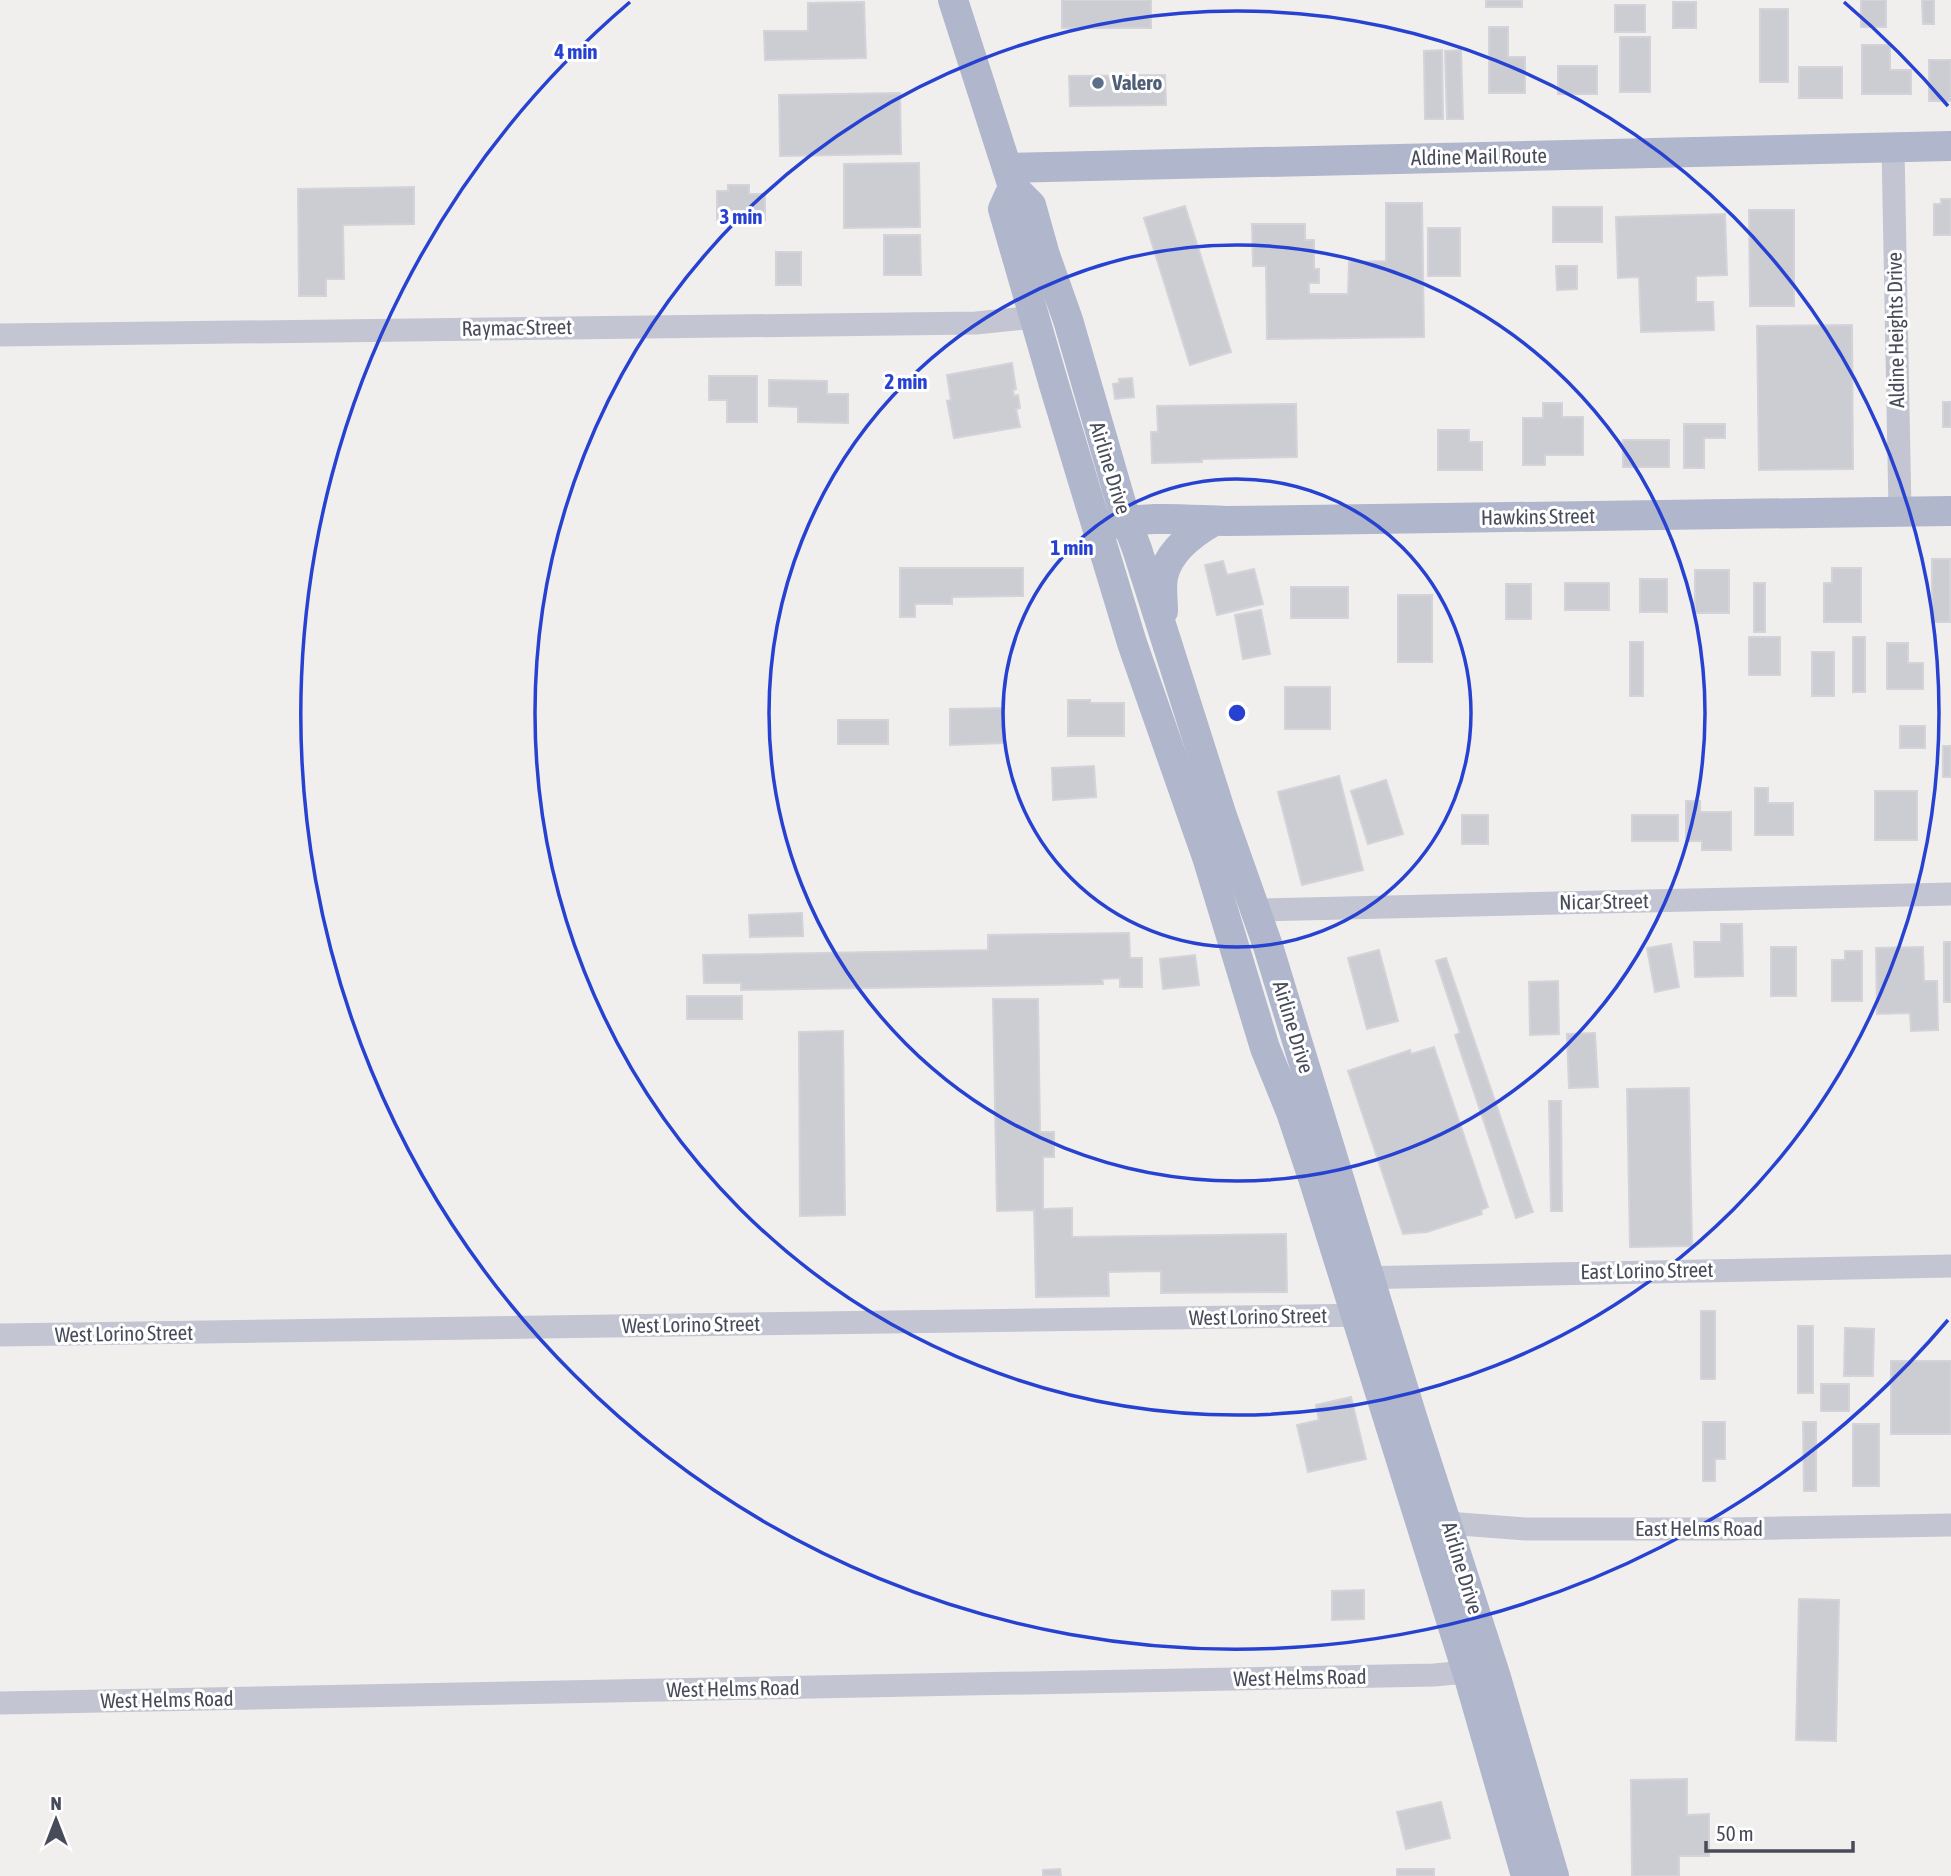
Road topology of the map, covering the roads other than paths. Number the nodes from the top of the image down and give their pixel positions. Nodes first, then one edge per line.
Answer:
1 (953, 0) edge
2 (1951, 146) edge
3 (1893, 148) junction
4 (1010, 178) junction
5 (1035, 317) junction
6 (0, 335) edge
7 (1951, 510) edge
8 (1900, 511) junction
9 (1214, 521) junction
10 (1112, 524) junction
11 (1162, 634) junction
12 (1951, 894) edge
13 (1256, 910) junction
14 (1951, 1266) edge
15 (1357, 1277) junction
16 (1369, 1315) junction
17 (0, 1335) edge
18 (1447, 1523) junction
19 (1951, 1525) edge
20 (1467, 1672) junction
21 (0, 1703) edge
22 (1526, 1876) edge
23 (1554, 1876) edge

1 - 4 main road, Airline Drive
2 - 3 main road, Aldine Mail Route
3 - 4 main road, Aldine Mail Route
3 - 8 street, Aldine Heights Drive
4 - 5 main road, Airline Drive
4 - 10 main road, Airline Drive
5 - 6 street, Raymac Street
5 - 10 main road, Airline Drive
7 - 8 main road, Hawkins Street
8 - 9 main road, Hawkins Street
9 - 10 main road, Hawkins Street
9 - 11 main road
10 - 11 main road, Airline Drive
10 - 15 main road, Airline Drive
11 - 13 main road, Airline Drive
12 - 13 street, Nicar Street
13 - 15 main road, Airline Drive
14 - 15 street, East Lorino Street
15 - 16 main road, Airline Drive
16 - 17 street, West Lorino Street
16 - 18 main road, Airline Drive
16 - 20 main road, Airline Drive
18 - 19 street, East Helms Road
18 - 23 main road, Airline Drive
20 - 21 street, West Helms Road
20 - 22 main road, Airline Drive

